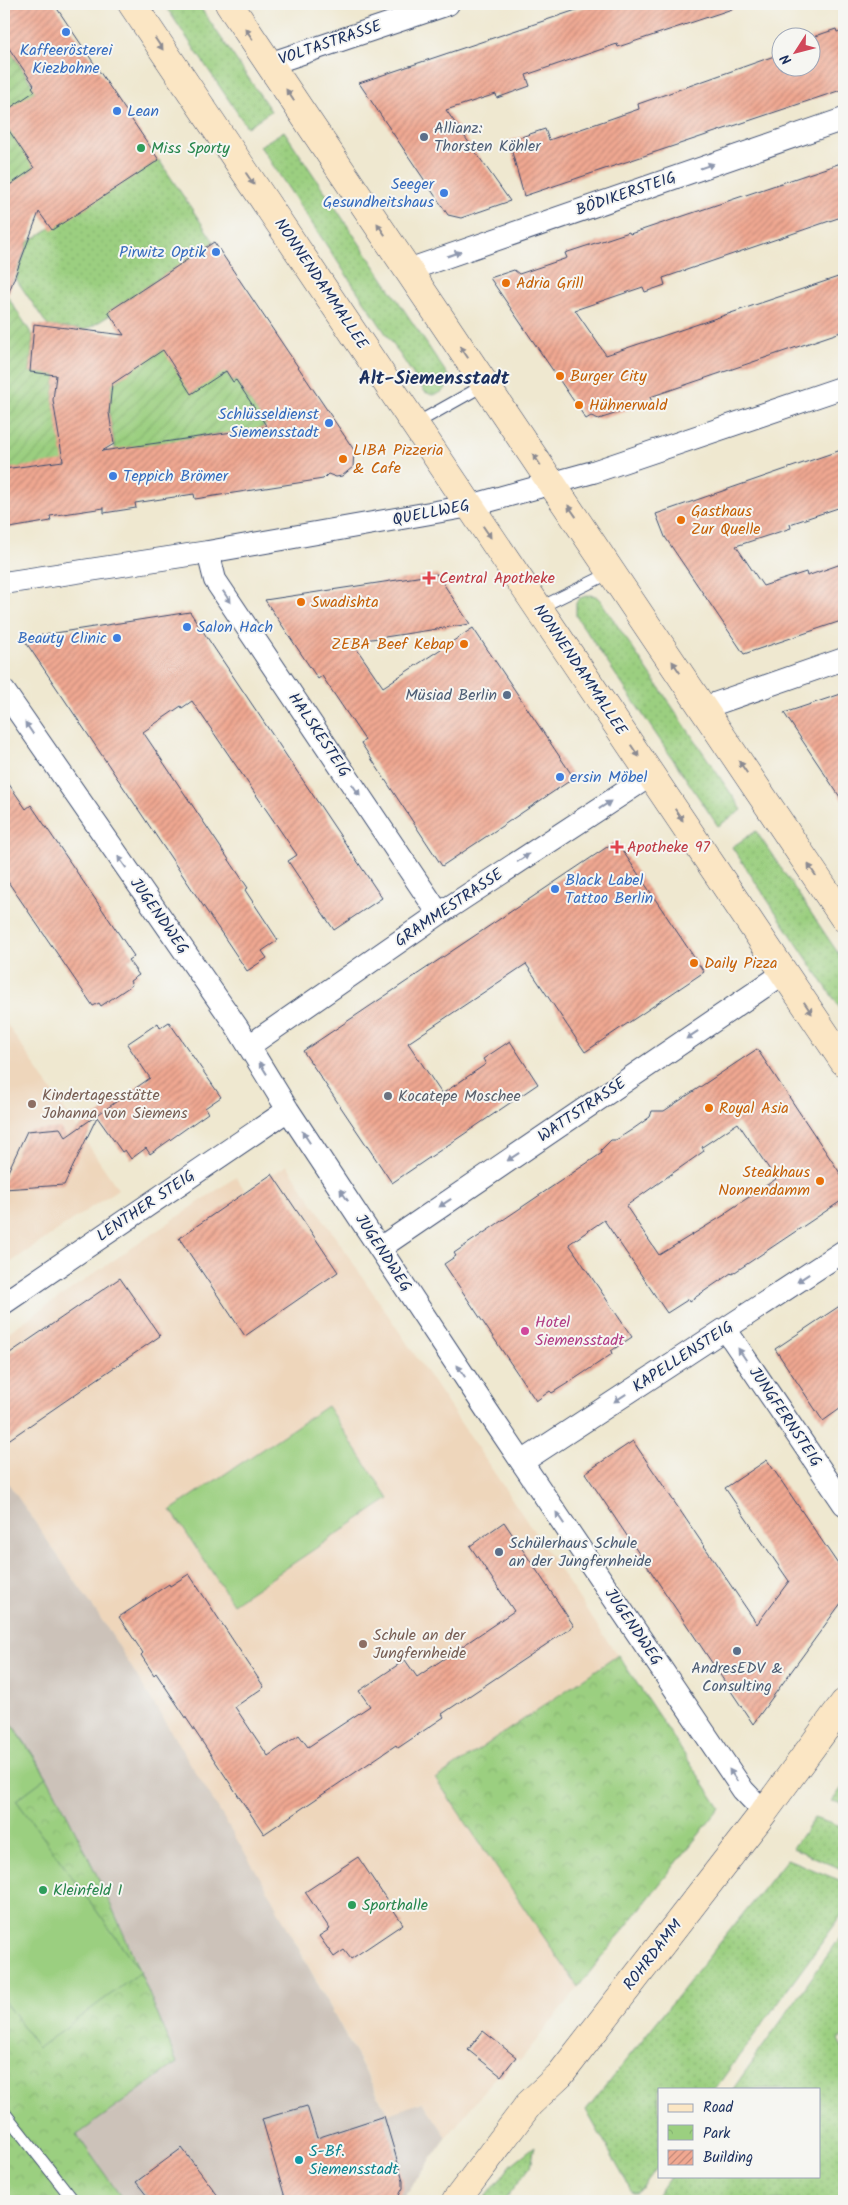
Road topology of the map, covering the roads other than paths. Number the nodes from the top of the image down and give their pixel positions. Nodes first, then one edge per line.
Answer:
1 (132, 4) edge
2 (229, 4) edge
3 (448, 4) edge
4 (270, 64) junction
5 (844, 119) edge
6 (408, 270) junction
7 (486, 384) junction
8 (844, 386) edge
9 (415, 424) junction
10 (553, 484) junction
11 (470, 506) junction
12 (208, 552) junction
13 (612, 572) junction
14 (4, 583) edge
15 (539, 608) junction
16 (844, 659) edge
17 (4, 691) edge
18 (703, 708) junction
19 (651, 775) junction
20 (843, 913) edge
21 (439, 914) junction
22 (784, 973) junction
23 (249, 1046) junction
24 (844, 1062) edge
25 (288, 1110) junction
26 (380, 1248) junction
27 (844, 1250) edge
28 (4, 1303) edge
29 (726, 1330) junction
30 (522, 1462) junction
31 (844, 1504) edge
32 (844, 1703) edge
33 (764, 1812) junction
34 (4, 2112) edge
35 (74, 2201) edge
36 (456, 2201) edge

1 -> 9 main road, NONNENDAMMALLEE
4 -> 2 main road
3 - 4 street, VOLTASTRASSE
6 -> 4 main road
6 -> 5 street, BÖDIKERSTEIG
7 -> 6 main road
7 - 9 lane
10 -> 7 main road
8 - 10 street, QUELLWEG
9 - 11 main road, NONNENDAMMALLEE
10 - 11 street, QUELLWEG
13 -> 10 main road
11 - 12 street, QUELLWEG
11 -> 15 main road, NONNENDAMMALLEE
12 - 14 street, QUELLWEG
12 -> 21 street, HALSKESTEIG
13 - 15 lane
18 -> 13 main road
15 -> 19 main road, NONNENDAMMALLEE
16 - 18 street
23 -> 17 street, JUGENDWEG
20 -> 18 main road
21 -> 19 street, GRAMMESTRASSE
19 -> 22 main road, NONNENDAMMALLEE
21 - 23 street, GRAMMESTRASSE
22 -> 24 main road, NONNENDAMMALLEE
22 -> 26 street, WATTSTRASSE
25 -> 23 street, JUGENDWEG
26 -> 25 street, JUGENDWEG
25 - 28 street, LENTHER STEIG
30 -> 26 street, JUGENDWEG
27 -> 29 street, KAPELLENSTEIG
29 -> 30 street, KAPELLENSTEIG
31 -> 29 street, JUNGFERNSTEIG
33 -> 30 street, JUGENDWEG
32 - 33 main road, ROHRDAMM
33 - 36 main road, ROHRDAMM
34 - 35 lane

